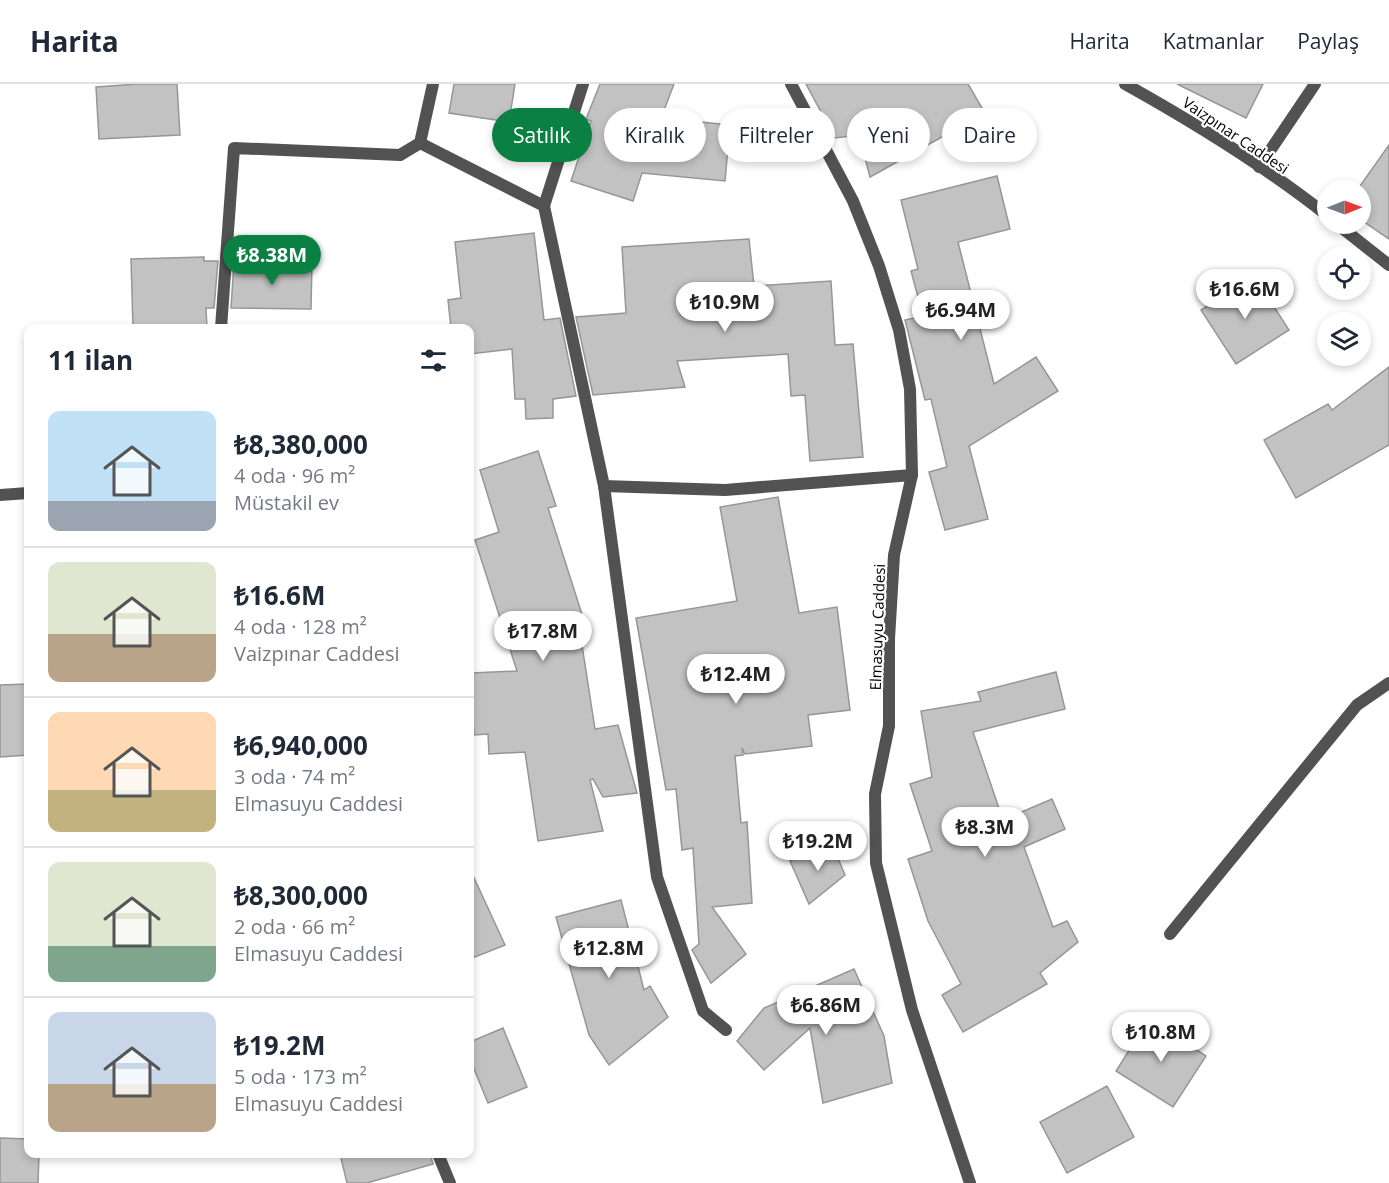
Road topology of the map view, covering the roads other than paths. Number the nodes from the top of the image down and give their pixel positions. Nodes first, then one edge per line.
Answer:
1 (433, 84) edge
2 (582, 84) edge
3 (791, 84) edge
4 (1125, 84) edge
5 (1314, 84) edge
6 (420, 143) junction
7 (1259, 167) junction
8 (544, 206) junction
9 (1317, 208) edge
10 (1350, 234) edge
11 (1389, 265) edge
12 (221, 324) edge
13 (912, 475) junction
14 (603, 486) junction
15 (24, 494) edge
16 (0, 495) edge
17 (1389, 683) edge
18 (1170, 934) dead end
19 (726, 1030) dead end
20 (440, 1158) edge
21 (450, 1183) edge
22 (970, 1183) edge

1 - 6 street
2 - 8 street
3 - 13 street, Elmasuyu Caddesi
4 - 7 street, Vaizpınar Caddesi
5 - 7 street
6 - 8 street
6 - 12 street
7 - 9 street, Vaizpınar Caddesi
8 - 14 street
10 - 11 street
13 - 14 street
13 - 22 street, Elmasuyu Caddesi
14 - 19 street
15 - 16 street
17 - 18 street
20 - 21 street

